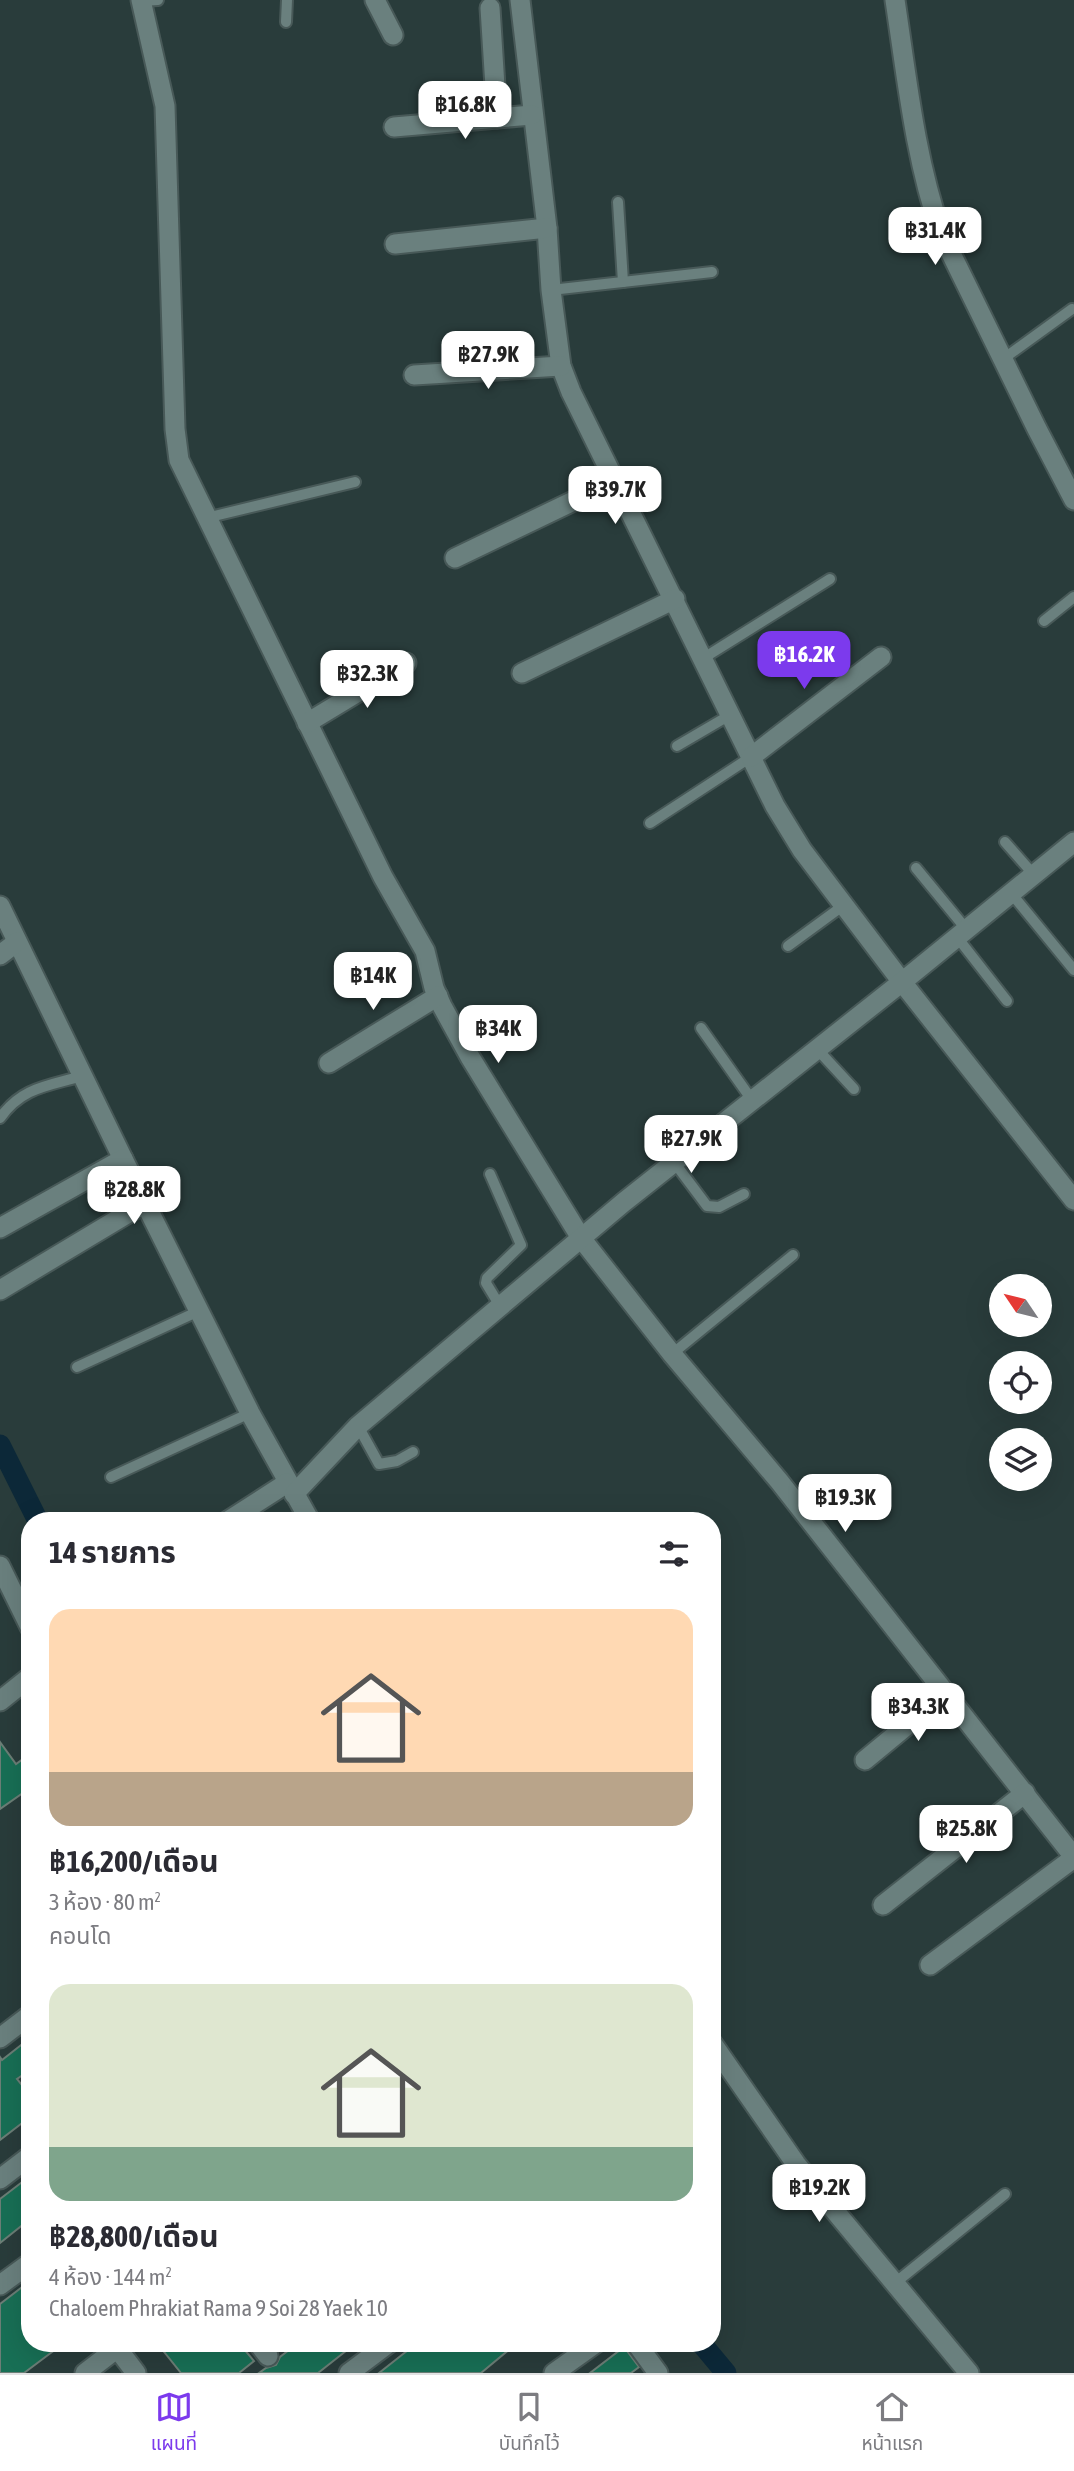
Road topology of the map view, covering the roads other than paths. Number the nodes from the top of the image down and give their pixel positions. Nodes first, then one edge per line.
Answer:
1 (146, 0) edge
2 (287, 0) edge
3 (375, 0) edge
4 (520, 0) edge
5 (895, 0) edge
6 (489, 8) dead end
7 (286, 22) dead end
8 (393, 36) dead end
9 (532, 115) junction
10 (497, 118) junction
11 (394, 127) dead end
12 (618, 202) dead end
13 (547, 228) junction
14 (395, 244) dead end
15 (712, 272) dead end
16 (623, 282) junction
17 (551, 290) junction
18 (1072, 309) dead end
19 (1003, 359) junction
20 (561, 366) junction
21 (414, 375) dead end
22 (615, 481) junction
23 (355, 482) dead end
24 (1074, 500) edge
25 (206, 517) junction
26 (456, 558) dead end
27 (830, 579) dead end
28 (1074, 597) edge
29 (675, 599) junction
30 (1044, 621) dead end
31 (881, 657) dead end
32 (702, 659) junction
33 (406, 663) dead end
34 (522, 673) dead end
35 (730, 715) junction
36 (307, 723) junction
37 (677, 746) dead end
38 (751, 757) junction
39 (650, 823) dead end
40 (1005, 842) dead end
41 (1074, 842) edge
42 (916, 868) dead end
43 (1034, 875) junction
44 (1011, 893) junction
45 (844, 905) junction
46 (0, 906) edge
47 (962, 933) junction
48 (17, 942) junction
49 (788, 946) dead end
50 (0, 955) edge
51 (1074, 970) edge
52 (902, 982) junction
53 (438, 996) junction
54 (1007, 1000) dead end
55 (701, 1028) dead end
56 (817, 1049) junction
57 (328, 1063) dead end
58 (82, 1076) junction
59 (854, 1088) dead end
60 (752, 1100) junction
61 (0, 1118) edge
62 (123, 1159) junction
63 (674, 1162) junction
64 (490, 1174) dead end
65 (744, 1194) dead end
66 (1074, 1200) edge
67 (145, 1203) junction
68 (0, 1228) edge
69 (581, 1238) junction
70 (793, 1255) dead end
71 (0, 1290) edge
72 (500, 1306) junction
73 (199, 1311) junction
74 (672, 1354) junction
75 (78, 1367) dead end
76 (250, 1413) junction
77 (358, 1426) junction
78 (413, 1452) dead end
79 (111, 1477) dead end
80 (291, 1488) junction
81 (245, 1512) edge
82 (305, 1512) edge
83 (0, 1566) edge
84 (21, 1609) edge
85 (21, 1685) edge
86 (945, 1694) junction
87 (0, 1702) edge
88 (865, 1760) dead end
89 (1025, 1793) junction
90 (1074, 1857) edge
91 (883, 1905) dead end
92 (930, 1965) dead end
93 (21, 2022) edge
94 (0, 2038) edge
95 (721, 2056) edge
96 (21, 2163) edge
97 (0, 2179) edge
98 (1005, 2194) dead end
99 (21, 2270) edge
100 (895, 2283) junction
101 (0, 2285) edge
102 (113, 2352) edge
103 (124, 2352) edge
104 (377, 2352) edge
105 (583, 2352) edge
106 (643, 2352) edge
107 (966, 2372) edge
108 (85, 2373) edge
109 (136, 2373) edge
110 (349, 2373) edge
111 (554, 2373) edge
112 (658, 2373) edge

1 - 25 street
2 - 7 lane
3 - 8 street
4 - 9 street
5 - 19 street
6 - 10 street
9 - 10 street
9 - 13 street
10 - 11 street
12 - 16 lane
13 - 14 street
13 - 17 street
15 - 16 lane
16 - 17 lane
17 - 20 street
18 - 19 lane
19 - 24 street
20 - 21 street
20 - 22 street
22 - 26 street
22 - 29 street
23 - 25 lane
25 - 36 street
27 - 32 lane
28 - 30 lane
29 - 32 street
29 - 34 street
31 - 38 street
32 - 35 street
33 - 36 street
35 - 37 lane
35 - 38 street
36 - 53 street
38 - 39 lane
38 - 45 street
40 - 43 lane
41 - 43 street
42 - 47 lane
43 - 44 street
44 - 47 street
44 - 51 lane
45 - 49 lane
45 - 52 street
46 - 48 street
47 - 52 street
47 - 54 lane
48 - 50 street
48 - 58 street
52 - 56 street
52 - 66 street
53 - 57 street
53 - 69 street
55 - 60 lane
56 - 59 lane
56 - 60 street
58 - 61 lane
58 - 62 street
60 - 63 street
62 - 67 street
62 - 68 street
63 - 65 lane
63 - 69 street
64 - 72 lane
67 - 71 street
67 - 73 street
69 - 72 street
69 - 74 street
70 - 74 lane
72 - 77 street
73 - 75 lane
73 - 76 street
74 - 86 street
76 - 79 lane
76 - 80 street
77 - 78 lane
77 - 80 street
80 - 81 street
80 - 82 street
83 - 84 street
85 - 87 street
86 - 88 street
86 - 89 street
89 - 90 street
89 - 91 street
90 - 92 street
93 - 94 street
95 - 100 street
96 - 97 street
98 - 100 lane
99 - 101 street
100 - 107 street
102 - 108 street
103 - 109 street
104 - 110 street
105 - 111 street
106 - 112 street

